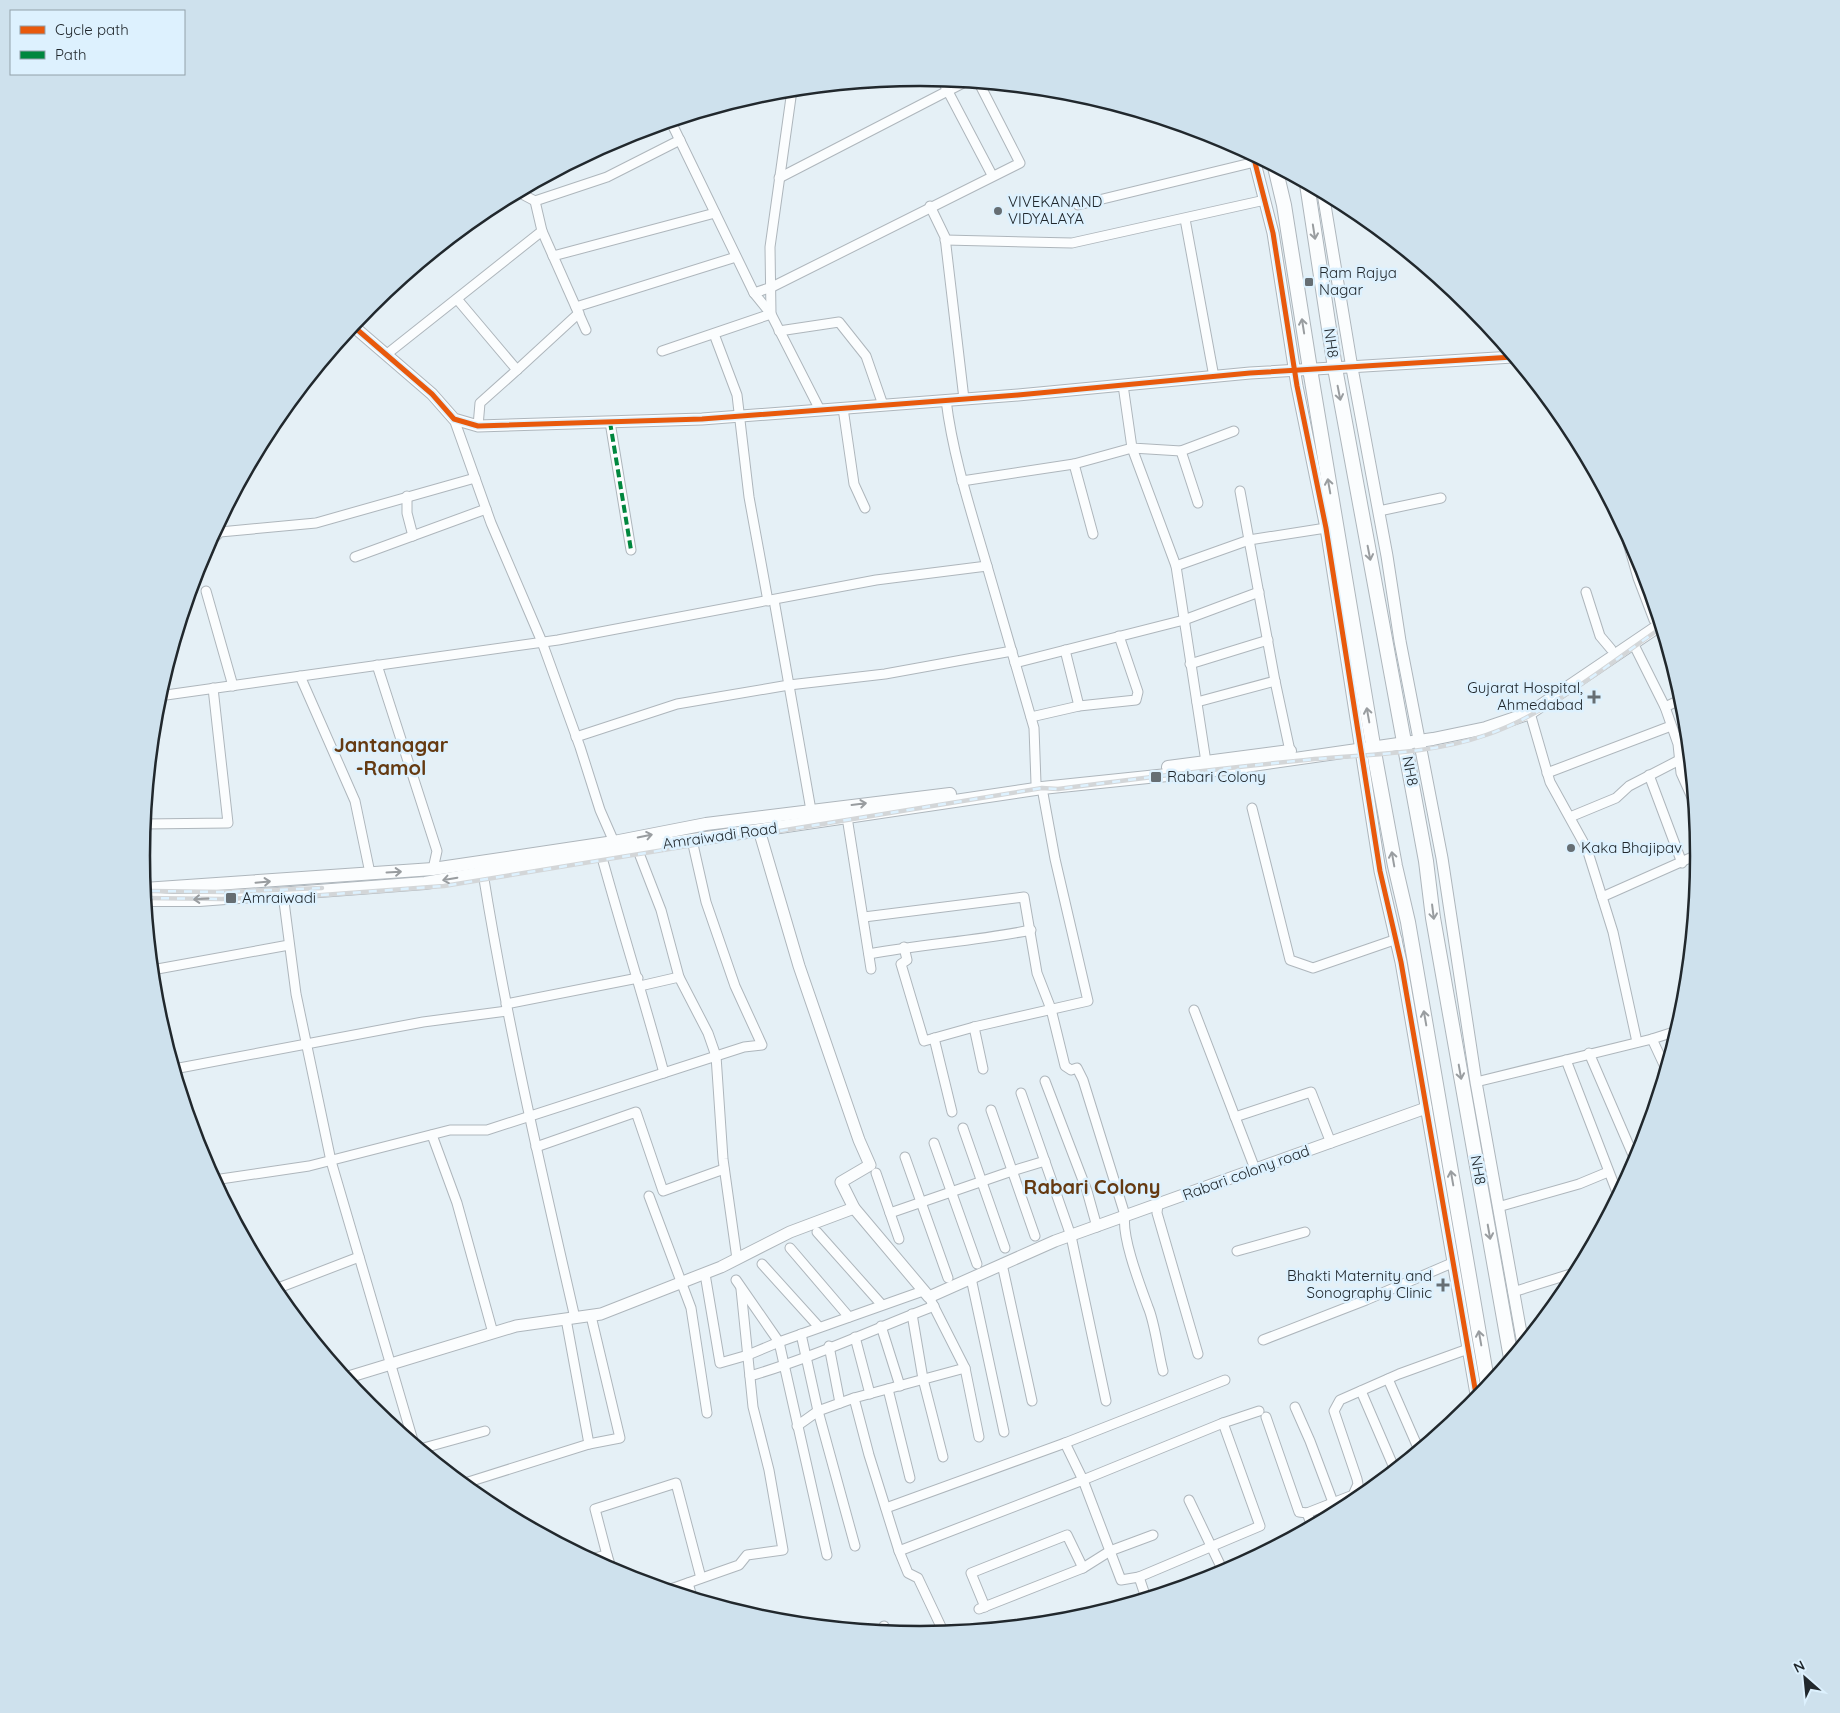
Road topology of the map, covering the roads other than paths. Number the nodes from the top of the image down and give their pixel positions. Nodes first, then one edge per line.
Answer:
1 (946, 87) edge
2 (954, 87) edge
3 (982, 89) edge
4 (948, 90) junction
5 (791, 98) edge
6 (673, 127) edge
7 (680, 140) junction
8 (1247, 160) edge
9 (1255, 163) edge
10 (992, 175) junction
11 (1277, 175) edge
12 (779, 178) junction
13 (1307, 190) edge
14 (525, 196) edge
15 (1265, 200) junction
16 (535, 201) junction
17 (1324, 201) edge
18 (1078, 205) dead end
19 (930, 206) junction
20 (715, 212) junction
21 (1185, 218) junction
22 (542, 231) junction
23 (945, 240) junction
24 (553, 256) junction
25 (736, 257) junction
26 (772, 287) junction
27 (754, 293) junction
28 (457, 299) junction
29 (577, 310) junction
30 (771, 314) junction
31 (358, 330) edge
32 (586, 330) dead end
33 (780, 331) junction
34 (714, 334) junction
35 (662, 351) dead end
36 (387, 354) junction
37 (1506, 357) edge
38 (1310, 368) junction
39 (1334, 368) junction
40 (1352, 368) junction
41 (517, 370) junction
42 (1295, 370) junction
43 (1214, 377) junction
44 (1123, 385) junction
45 (964, 399) junction
46 (946, 400) junction
47 (882, 405) junction
48 (843, 408) junction
49 (820, 410) junction
50 (740, 416) junction
51 (454, 418) junction
52 (610, 422) junction
53 (478, 426) junction
54 (1234, 431) dead end
55 (1132, 448) junction
56 (1181, 451) junction
57 (1074, 464) junction
58 (475, 478) junction
59 (962, 481) junction
60 (1240, 491) dead end
61 (407, 496) junction
62 (1441, 498) dead end
63 (1198, 503) dead end
64 (865, 508) dead end
65 (486, 509) junction
66 (1379, 511) junction
67 (1326, 528) junction
68 (222, 532) edge
69 (1093, 534) dead end
70 (413, 536) junction
71 (1249, 540) junction
72 (631, 550) dead end
73 (355, 557) dead end
74 (987, 566) junction
75 (1176, 566) junction
76 (206, 590) dead end
77 (1259, 592) junction
78 (1586, 592) dead end
79 (771, 600) junction
80 (1184, 620) junction
81 (1653, 623) edge
82 (1654, 624) edge
83 (1119, 636) junction
84 (1268, 640) junction
85 (542, 642) junction
86 (1632, 644) junction
87 (1611, 649) junction
88 (1065, 650) junction
89 (1012, 651) junction
90 (1015, 663) junction
91 (1190, 664) junction
92 (377, 665) junction
93 (300, 676) junction
94 (1275, 682) junction
95 (789, 685) junction
96 (233, 686) junction
97 (213, 688) junction
98 (168, 695) edge
99 (1197, 702) junction
100 (1674, 703) edge
101 (1079, 706) junction
102 (1665, 707) junction
103 (1530, 713) junction
104 (1031, 717) junction
105 (1671, 726) junction
106 (576, 736) junction
107 (1419, 738) junction
108 (1404, 740) junction
109 (1367, 746) junction
110 (1292, 754) junction
111 (1684, 754) edge
112 (1685, 757) edge
113 (1684, 760) edge
114 (1206, 762) junction
115 (1548, 773) junction
116 (1649, 775) junction
117 (1039, 786) junction
118 (1687, 786) edge
119 (1252, 808) dead end
120 (812, 816) junction
121 (847, 817) junction
122 (1570, 817) junction
123 (151, 824) edge
124 (759, 830) junction
125 (692, 840) junction
126 (614, 842) junction
127 (637, 848) junction
128 (601, 854) junction
129 (1690, 859) edge
130 (1682, 863) junction
131 (433, 869) junction
132 (370, 873) junction
133 (483, 873) junction
134 (151, 889) edge
135 (283, 894) junction
136 (1602, 897) junction
137 (151, 900) edge
138 (864, 917) junction
139 (1030, 930) junction
140 (1397, 939) junction
141 (289, 945) junction
142 (904, 947) junction
143 (869, 954) junction
144 (158, 969) edge
145 (871, 969) dead end
146 (679, 977) junction
147 (639, 982) junction
148 (506, 1008) junction
149 (1051, 1010) junction
150 (1194, 1010) dead end
151 (974, 1026) junction
152 (1669, 1034) edge
153 (934, 1038) junction
154 (1652, 1039) junction
155 (1637, 1042) junction
156 (306, 1044) junction
157 (1589, 1053) junction
158 (716, 1056) junction
159 (1566, 1060) junction
160 (1662, 1061) edge
161 (180, 1068) edge
162 (983, 1068) dead end
163 (664, 1073) junction
164 (1046, 1081) dead end
165 (1476, 1082) junction
166 (1021, 1094) dead end
167 (1426, 1108) junction
168 (991, 1110) dead end
169 (952, 1112) dead end
170 (529, 1116) junction
171 (1235, 1117) junction
172 (963, 1128) dead end
173 (432, 1135) junction
174 (934, 1143) dead end
175 (1331, 1143) junction
176 (536, 1147) junction
177 (1632, 1152) edge
178 (905, 1157) dead end
179 (331, 1161) junction
180 (1045, 1161) junction
181 (724, 1169) junction
182 (1255, 1169) junction
183 (1012, 1170) junction
184 (1608, 1172) junction
185 (876, 1173) dead end
186 (221, 1179) edge
187 (982, 1181) junction
188 (1615, 1188) edge
189 (951, 1192) junction
190 (649, 1196) dead end
191 (922, 1202) junction
192 (1158, 1204) junction
193 (1498, 1207) junction
194 (854, 1208) junction
195 (890, 1213) junction
196 (1125, 1215) junction
197 (1097, 1227) junction
198 (816, 1232) dead end
199 (1305, 1232) dead end
200 (1035, 1236) dead end
201 (1071, 1236) junction
202 (899, 1239) dead end
203 (790, 1248) dead end
204 (1005, 1248) dead end
205 (1237, 1251) dead end
206 (359, 1257) junction
207 (737, 1259) junction
208 (1452, 1262) junction
209 (762, 1264) dead end
210 (977, 1264) dead end
211 (1002, 1264) junction
212 (705, 1274) junction
213 (1565, 1276) edge
214 (948, 1278) dead end
215 (971, 1278) junction
216 (736, 1280) dead end
217 (683, 1282) junction
218 (282, 1287) edge
219 (740, 1289) junction
220 (1513, 1292) junction
221 (928, 1298) junction
222 (882, 1305) junction
223 (912, 1314) junction
224 (591, 1316) junction
225 (848, 1317) junction
226 (571, 1318) junction
227 (881, 1326) junction
228 (819, 1328) junction
229 (492, 1333) junction
230 (801, 1334) junction
231 (855, 1337) junction
232 (1522, 1337) edge
233 (1263, 1340) dead end
234 (779, 1342) junction
235 (829, 1346) junction
236 (1468, 1349) junction
237 (1511, 1350) edge
238 (1198, 1354) dead end
239 (748, 1355) junction
240 (806, 1355) junction
241 (389, 1363) junction
242 (784, 1366) junction
243 (965, 1368) junction
244 (1162, 1371) dead end
245 (352, 1376) edge
246 (750, 1376) junction
247 (1487, 1378) edge
248 (923, 1379) junction
249 (1388, 1379) junction
250 (1225, 1380) dead end
251 (900, 1386) junction
252 (888, 1389) junction
253 (1475, 1390) edge
254 (1361, 1391) junction
255 (870, 1394) junction
256 (854, 1398) junction
257 (1106, 1401) dead end
258 (1032, 1402) dead end
259 (840, 1403) junction
260 (1295, 1407) dead end
261 (818, 1411) junction
262 (707, 1413) dead end
263 (1223, 1423) junction
264 (797, 1426) junction
265 (485, 1431) dead end
266 (1004, 1432) dead end
267 (411, 1435) edge
268 (979, 1437) dead end
269 (1065, 1443) junction
270 (589, 1444) junction
271 (1417, 1445) edge
272 (426, 1447) edge
273 (943, 1457) dead end
274 (1393, 1465) edge
275 (910, 1478) dead end
276 (1082, 1480) junction
277 (470, 1481) edge
278 (1355, 1492) edge
279 (1350, 1496) edge
280 (1190, 1500) dead end
281 (1333, 1503) junction
282 (886, 1508) junction
283 (1307, 1512) junction
284 (1310, 1521) edge
285 (1152, 1535) dead end
286 (855, 1546) dead end
287 (1211, 1547) junction
288 (900, 1551) junction
289 (1110, 1551) junction
290 (606, 1555) junction
291 (826, 1555) dead end
292 (600, 1557) edge
293 (608, 1560) edge
294 (1220, 1566) edge
295 (1083, 1568) junction
296 (1139, 1577) junction
297 (701, 1578) junction
298 (688, 1583) junction
299 (676, 1587) edge
300 (690, 1592) edge
301 (1144, 1593) edge
302 (941, 1626) edge

1 - 4 street
2 - 4 street
3 - 10 street
4 - 10 street
4 - 12 street
5 - 12 street
6 - 7 street
7 - 16 street
7 - 20 street
8 - 18 street
9 - 15 street
10 - 19 street
38 -> 11 main road, NH8
12 - 26 street
13 -> 39 main road, NH8
14 - 16 street
15 - 21 street
15 - 42 street
16 - 22 street
17 - 40 street
19 - 23 street
19 - 26 street
20 - 24 street
20 - 25 street
21 - 23 street
21 - 43 street
22 - 24 street
22 - 28 street
23 - 45 street
24 - 29 street
25 - 27 street
25 - 29 street
26 - 27 street
26 - 30 street
27 - 30 street
28 - 36 street
28 - 41 street
29 - 32 street
29 - 41 street
30 - 33 street
30 - 34 street
31 - 36 street
33 - 47 street
33 - 49 street
34 - 35 street
34 - 50 street
36 - 51 street
37 - 40 street
38 - 39 street
38 - 42 street
109 -> 38 main road, NH8
39 - 40 street
39 -> 108 main road, NH8
40 - 66 street
41 - 53 street
42 - 43 street
42 - 67 street
43 - 44 street
44 - 45 street
44 - 55 street
45 - 46 street
46 - 47 street
46 - 59 street
47 - 48 street
48 - 49 street
48 - 64 street
49 - 50 street
50 - 52 street
50 - 79 street
51 - 53 street
51 - 58 street
52 - 53 street
52 - 72 street
54 - 56 street
55 - 56 street
55 - 57 street
55 - 75 street
56 - 63 street
57 - 59 street
57 - 69 street
58 - 61 street
58 - 65 street
59 - 74 street
60 - 71 street
61 - 68 street
61 - 70 street
62 - 66 street
65 - 70 street
65 - 85 street
66 - 107 street
67 - 71 street
67 - 109 street
70 - 73 street
71 - 75 street
71 - 77 street
74 - 79 street
74 - 89 street
75 - 80 street
76 - 96 street
77 - 80 street
77 - 84 street
78 - 87 street
79 - 85 street
79 - 95 street
80 - 83 street
80 - 91 street
81 - 87 main road
82 - 86 main road
83 - 88 street
83 - 101 street
84 - 91 street
84 - 94 street
85 - 92 street
85 - 106 street
86 - 102 street
86 - 103 main road
87 - 107 main road
88 - 90 street
88 - 101 street
89 - 90 street
89 - 95 street
90 - 104 street
91 - 99 street
92 - 93 street
92 - 131 street
93 - 96 street
93 - 132 street
94 - 99 street
94 - 110 street
95 - 106 street
95 - 120 street
96 - 97 street
97 - 98 street
97 - 123 street
99 - 114 street
100 - 102 street
101 - 104 street
102 - 105 street
103 - 107 main road
103 - 115 street
104 - 117 street
105 - 111 street
105 - 115 street
106 - 126 street
107 - 108 main road
107 - 165 street
108 - 109 main road
108 -> 237 main road, NH8
109 - 110 main road
109 - 140 street
247 -> 109 main road, NH8
110 - 114 main road
110 - 117 main road, Amraiwadi Road
112 - 116 street
113 - 118 street
114 - 117 main road
115 - 122 street
116 - 122 street
116 - 130 street
120 -> 117 main road
117 - 121 main road, Amraiwadi Road
117 - 149 street
119 - 140 street
120 - 121 main road, Amraiwadi Road
120 - 124 main road, Amraiwadi Road
126 -> 120 main road
121 - 138 street
122 - 136 street
124 - 125 main road, Amraiwadi Road
124 - 194 street
125 - 127 main road, Amraiwadi Road
125 - 158 street
126 - 131 main road
127 - 128 main road, Amraiwadi Road
127 - 146 street
128 - 133 main road, Amraiwadi Road
128 - 147 street
129 - 130 street
130 - 136 street
132 -> 131 main road
134 -> 132 main road
133 -> 135 main road, Amraiwadi Road
133 - 148 street
135 -> 137 main road, Amraiwadi Road
135 - 141 street
136 - 155 street
138 - 139 street
138 - 143 street
139 - 142 street
139 - 149 street
140 - 167 street
141 - 144 street
141 - 156 street
142 - 143 street
142 - 153 street
143 - 145 street
146 - 147 street
146 - 158 street
147 - 148 street
147 - 163 street
148 - 156 street
148 - 170 street
149 - 151 street
149 - 196 street
150 - 171 street
151 - 153 street
151 - 162 street
152 - 154 street
153 - 169 street
154 - 155 street
154 - 160 street
155 - 157 street
156 - 161 street
156 - 179 street
157 - 159 street
157 - 177 street
158 - 163 street
158 - 181 street
159 - 165 street
159 - 184 street
163 - 170 street
164 - 197 street
165 - 193 street
166 - 180 street
167 - 175 street, Rabari colony road
167 - 208 street
168 - 183 street
170 - 173 street
170 - 176 street
171 - 175 street
171 - 182 street
172 - 187 street
173 - 179 street
173 - 229 street
174 - 189 street
175 - 182 street, Rabari colony road
176 - 181 street
176 - 226 street
178 - 191 street
179 - 186 street
179 - 206 street
180 - 183 street
180 - 201 street
181 - 207 street
182 - 192 street, Rabari colony road
183 - 187 street
183 - 200 street
184 - 188 street
184 - 193 street
185 - 195 street
187 - 189 street
187 - 204 street
189 - 191 street
189 - 210 street
190 - 217 street
191 - 195 street
191 - 214 street
192 - 196 street, Rabari colony road
192 - 238 street
193 - 220 street
194 - 207 street
194 - 221 street
195 - 202 street
196 - 197 street, Rabari colony road
196 - 244 street
197 - 201 street, Rabari colony road
198 - 222 street
199 - 205 street
201 - 211 street, Rabari colony road
201 - 257 street
203 - 225 street
206 - 218 street
206 - 241 street
207 - 212 street
208 - 233 street
208 - 236 street
209 - 228 street
211 - 215 street, Rabari colony road
211 - 258 street
212 - 217 street
212 - 239 street
213 - 220 street
215 - 221 street, Rabari colony road
215 - 266 street
216 - 219 street
217 - 224 street
217 - 262 street
219 - 234 street
219 - 239 street
220 - 232 street
221 - 222 street
221 - 223 street
221 - 243 street
222 - 225 street
223 - 227 street
223 - 248 street
224 - 226 street
224 - 270 street
225 - 228 street
226 - 229 street
226 - 270 street
227 - 231 street
227 - 251 street
228 - 230 street
229 - 241 street
230 - 234 street
230 - 240 street
231 - 235 street
231 - 255 street
234 - 239 street
234 - 242 street
235 - 240 street
235 - 259 street
236 - 249 street
236 - 253 street
239 - 246 street
240 - 242 street
240 - 261 street
241 - 245 street
241 - 267 street
242 - 246 street
242 - 264 street
243 - 248 street
243 - 268 street
246 - 297 street
248 - 251 street
248 - 273 street
249 - 254 street
249 - 271 street
250 - 269 street
251 - 252 street
252 - 255 street
252 - 275 street
254 - 274 street
254 - 278 street
255 - 256 street
256 - 259 street
256 - 282 street
259 - 261 street
260 - 281 street
261 - 264 street
261 - 286 street
263 - 276 street
263 - 283 street
263 - 287 street
264 - 291 street
265 - 272 street
269 - 276 street
269 - 282 street
270 - 277 street
276 - 288 street
276 - 289 street
279 - 281 street
280 - 287 street
281 - 283 street
282 - 288 street
283 - 284 street
285 - 289 street
287 - 294 street
287 - 296 street
288 - 302 street
289 - 295 street
289 - 296 street
290 - 292 street
290 - 293 street
290 - 297 street
295 - 295 street
296 - 301 street
297 - 298 street
298 - 299 street
298 - 300 street

